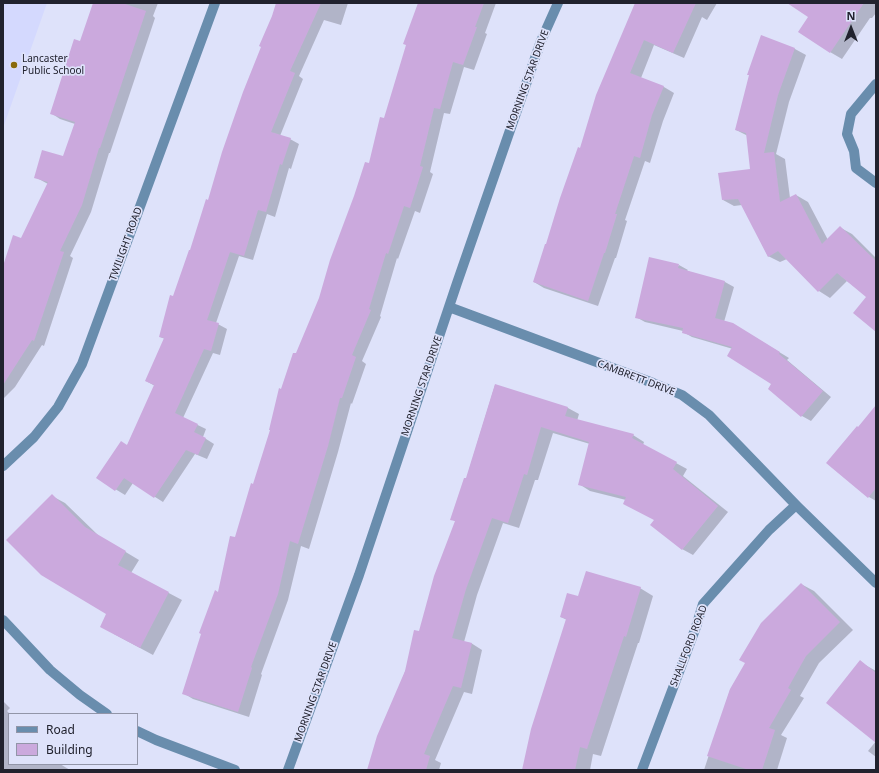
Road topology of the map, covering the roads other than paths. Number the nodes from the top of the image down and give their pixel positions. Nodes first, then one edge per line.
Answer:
1 (215, 3) edge
2 (558, 3) edge
3 (876, 84) edge
4 (876, 183) edge
5 (449, 307) junction
6 (3, 466) edge
7 (796, 505) junction
8 (874, 577) edge
9 (3, 620) edge
10 (106, 713) edge
11 (138, 731) edge
12 (235, 770) edge
13 (288, 770) edge
14 (642, 770) edge

1 - 6 street, TWILIGHT ROAD
2 - 5 street, MORNING STAR DRIVE
3 - 4 street
5 - 7 street, CAMBRETT DRIVE
5 - 13 street, MORNING STAR DRIVE
7 - 8 street, CAMBRETT DRIVE
7 - 14 street, SHALLFORD ROAD
9 - 10 street
11 - 12 street

